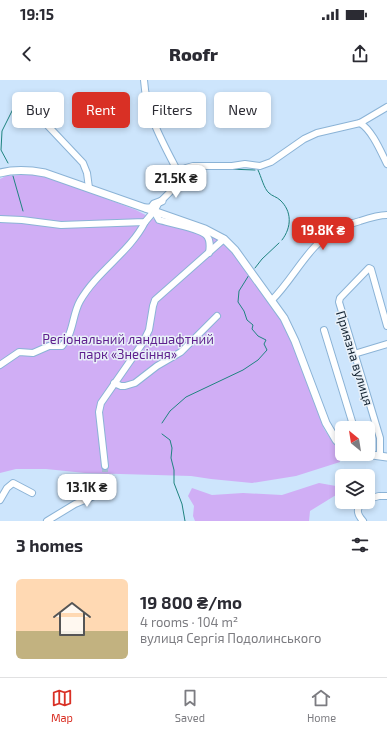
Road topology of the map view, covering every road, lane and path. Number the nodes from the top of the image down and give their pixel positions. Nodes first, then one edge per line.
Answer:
1 (144, 80) edge
2 (387, 107) edge
3 (360, 123) junction
4 (50, 128) edge
5 (387, 164) edge
6 (178, 172) junction
7 (0, 173) edge
8 (89, 188) junction
9 (162, 200) junction
10 (146, 208) junction
11 (154, 211) junction
12 (165, 215) junction
13 (387, 215) edge
14 (0, 219) edge
15 (145, 222) junction
16 (224, 239) junction
17 (209, 253) junction
18 (272, 300) junction
19 (216, 316) dead end
20 (387, 326) edge
21 (324, 330) dead end
22 (387, 344) edge
23 (354, 354) junction
24 (0, 365) edge
25 (114, 383) junction
26 (352, 421) edge
27 (335, 438) edge
28 (384, 456) edge
29 (105, 466) tunnel mouth
30 (105, 482) tunnel mouth
31 (32, 493) dead end
32 (387, 496) edge
33 (375, 497) edge
34 (0, 500) edge
35 (358, 509) edge
36 (47, 521) edge
37 (363, 521) edge

1 - 6 street
2 - 3 street
3 - 5 street
3 - 6 street
4 - 8 street
6 - 9 street
7 - 8 main road
8 - 10 main road
9 - 10 main road
9 - 11 street
9 - 12 main road
10 - 11 main road
11 - 12 main road
11 - 15 street
11 - 17 street
12 - 16 main road
13 - 18 street
14 - 15 street
15 - 24 street
16 - 17 street
16 - 18 main road
17 - 25 street
18 - 27 main road
19 - 25 street
20 - 23 street, Приязна вулиця
21 - 26 street
22 - 23 street
23 - 28 street, Приязна вулиця
25 - 29 street
30 - 36 street
31 - 34 street
32 - 33 street
35 - 37 street

